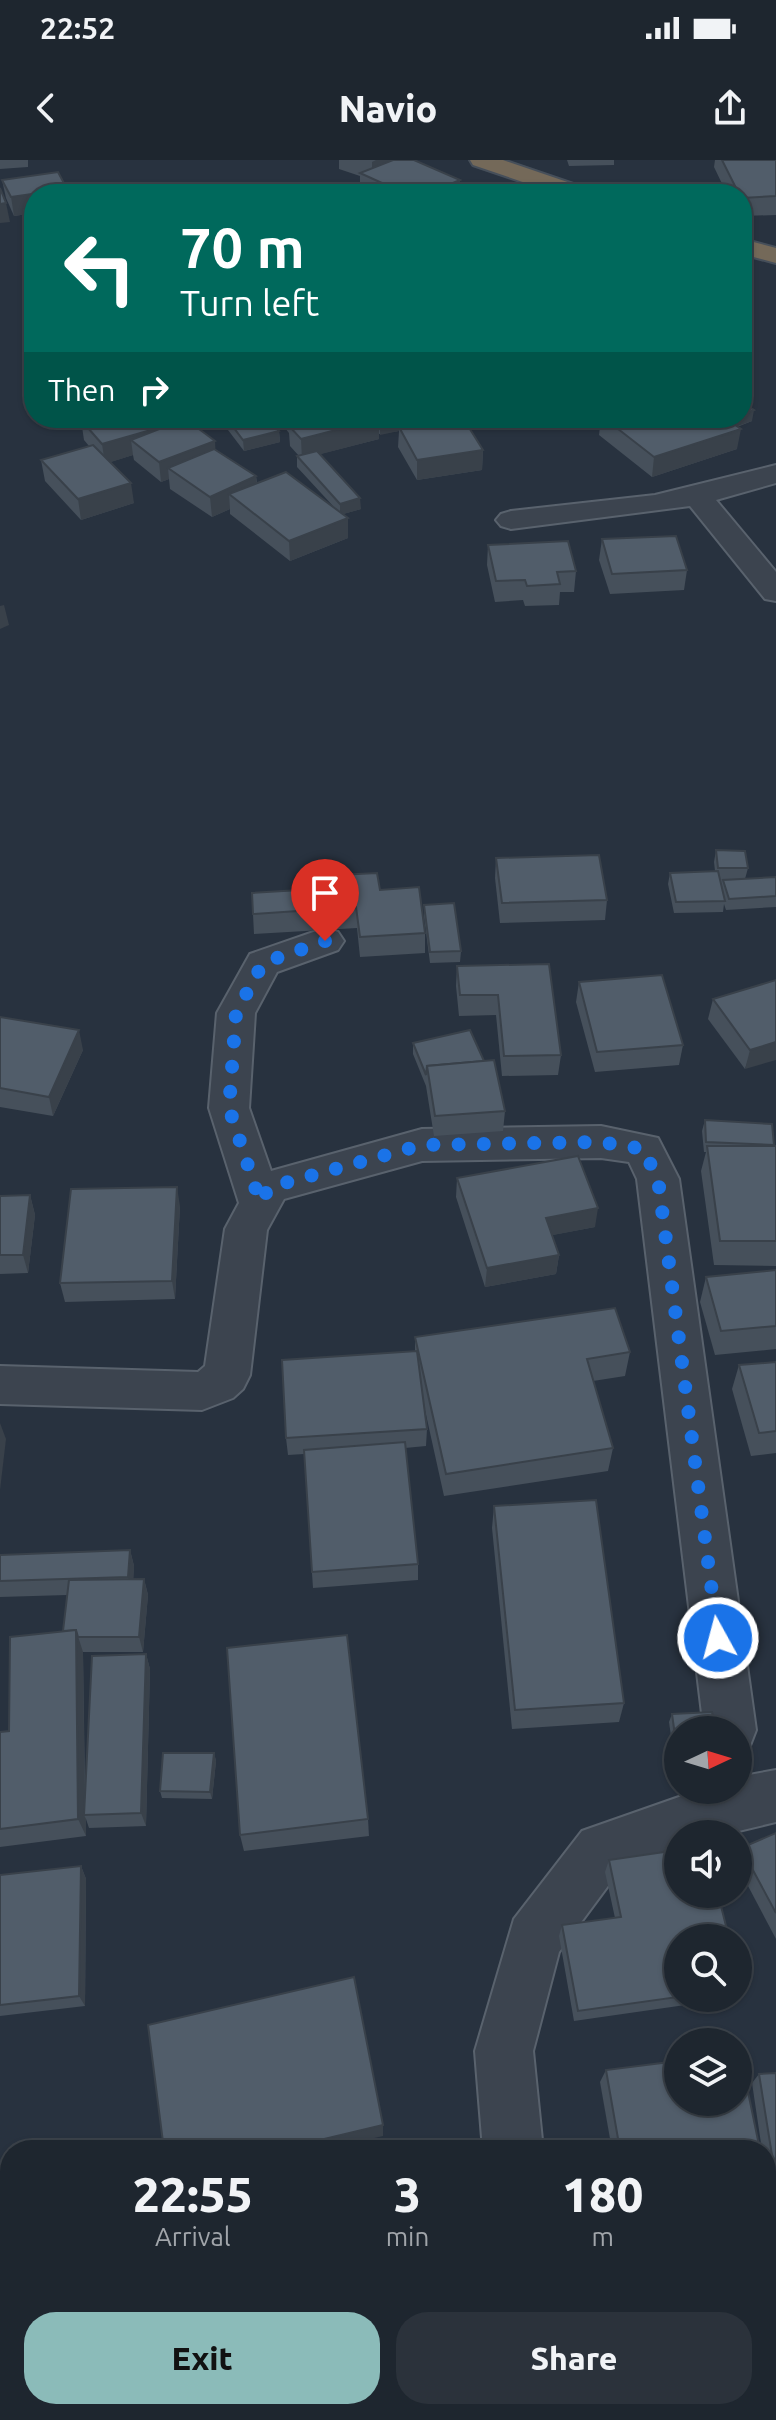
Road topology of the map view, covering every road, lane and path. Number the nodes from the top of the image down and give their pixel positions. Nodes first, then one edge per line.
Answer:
1 (481, 160) edge
2 (551, 184) edge
3 (752, 249) edge
4 (776, 256) edge
5 (776, 474) edge
6 (697, 496) junction
7 (511, 520) dead end
8 (776, 592) edge
9 (325, 941) dead end
10 (260, 1202) junction
11 (0, 1385) edge
12 (728, 1716) edge
13 (729, 1804) edge
14 (512, 2140) edge

1 - 2 highway
3 - 4 highway
5 - 6 street
6 - 7 street
6 - 8 street
9 - 10 street
10 - 11 street
10 - 12 street
13 - 14 street

